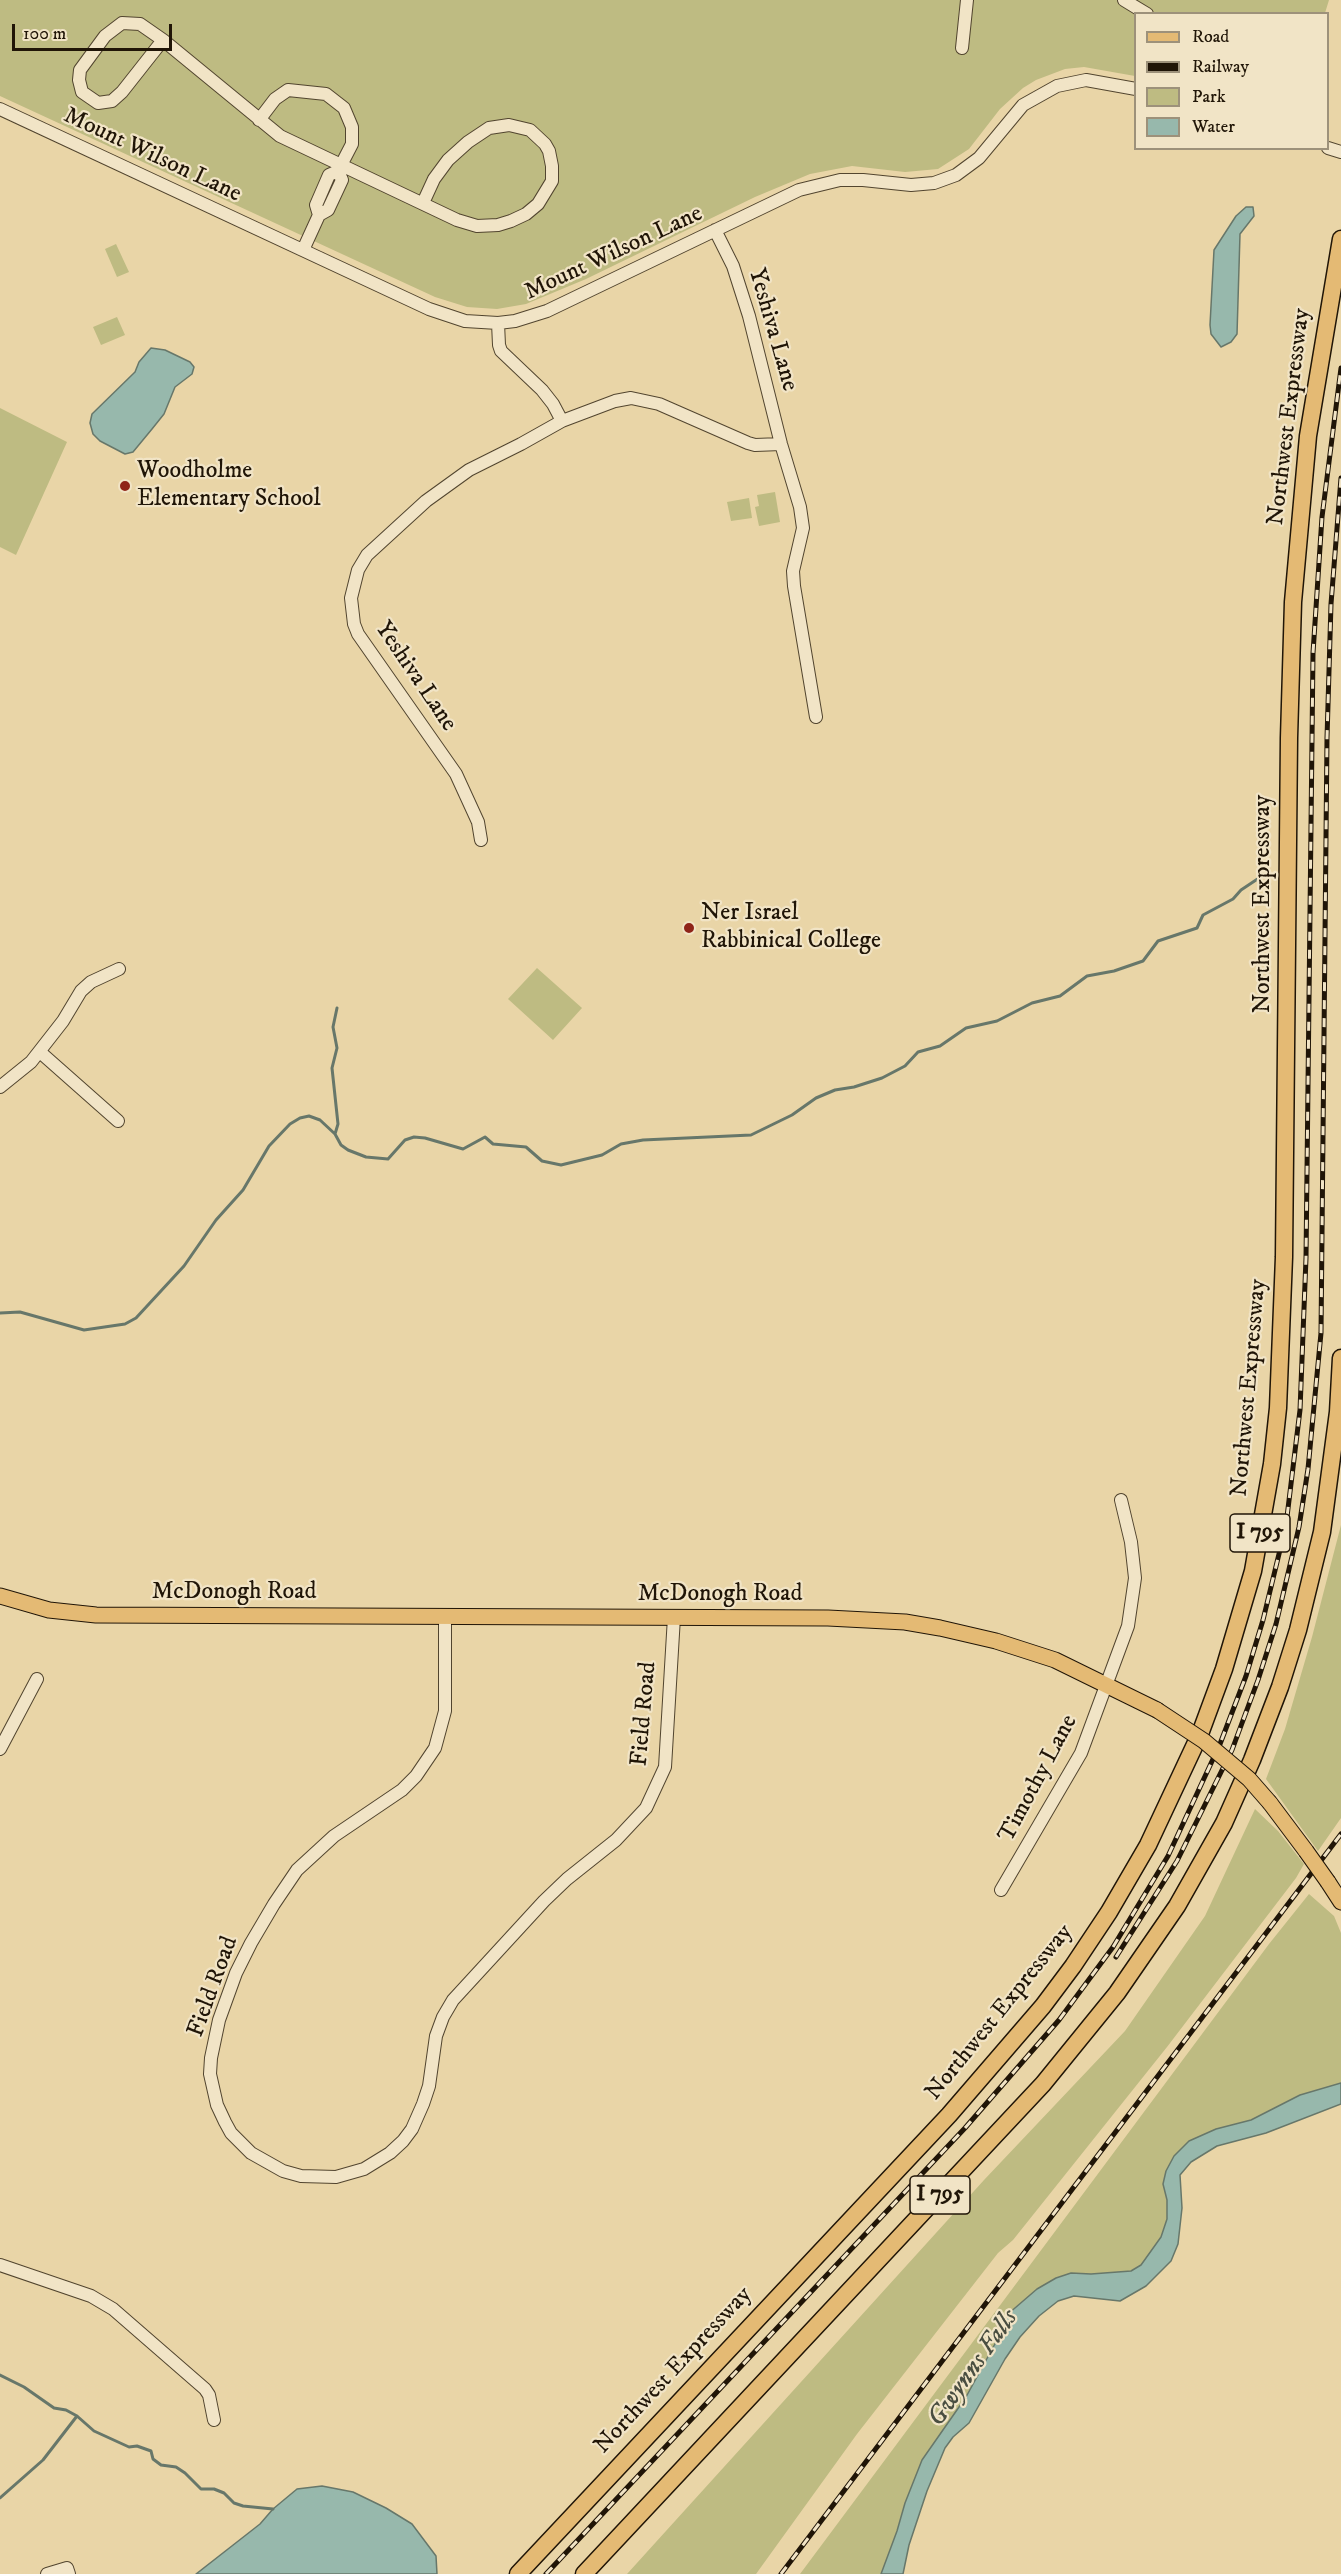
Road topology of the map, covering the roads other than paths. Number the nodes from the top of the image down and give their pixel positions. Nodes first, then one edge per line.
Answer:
1 (967, 0) edge
2 (1124, 0) edge
3 (1145, 12) edge
4 (164, 40) junction
5 (962, 48) dead end
6 (1134, 89) edge
7 (0, 109) edge
8 (259, 120) junction
9 (340, 168) junction
10 (423, 203) junction
11 (715, 230) junction
12 (1341, 239) edge
13 (303, 250) junction
14 (498, 323) junction
15 (562, 421) junction
16 (781, 444) junction
17 (816, 717) dead end
18 (481, 840) dead end
19 (119, 969) dead end
20 (40, 1052) junction
21 (0, 1087) edge
22 (118, 1120) dead end
23 (1341, 1359) edge
24 (1121, 1500) dead end
25 (0, 1596) edge
26 (445, 1617) junction
27 (674, 1617) junction
28 (37, 1679) dead end
29 (1106, 1685) junction
30 (0, 1749) edge
31 (1001, 1890) dead end
32 (1341, 1902) edge
33 (0, 2265) edge
34 (214, 2420) dead end
35 (47, 2574) edge
36 (69, 2574) edge
37 (518, 2574) edge
38 (584, 2574) edge

1 - 5 street
2 - 3 street
4 - 4 street
4 - 8 street
6 - 11 street, Mount Wilson Lane
7 - 13 street, Mount Wilson Lane
8 - 9 street
8 - 9 street
9 - 10 street
9 - 13 street
10 - 10 street
11 - 14 street, Mount Wilson Lane
11 - 16 street, Yeshiva Lane
12 - 37 highway, Northwest Expressway / I 795
13 - 14 street, Mount Wilson Lane
14 - 15 street
15 - 16 street, Yeshiva Lane
15 - 18 street, Yeshiva Lane
16 - 17 street, Yeshiva Lane
19 - 20 street
20 - 21 street
20 - 22 street
23 - 38 highway, I 795
24 - 29 street, Timothy Lane
25 - 26 main road, McDonogh Road
26 - 27 main road, McDonogh Road
26 - 27 street, Field Road
27 - 29 main road, McDonogh Road
28 - 30 street
29 - 31 street, Timothy Lane
29 - 32 main road, McDonogh Road, bridge
33 - 34 street
35 - 36 street

